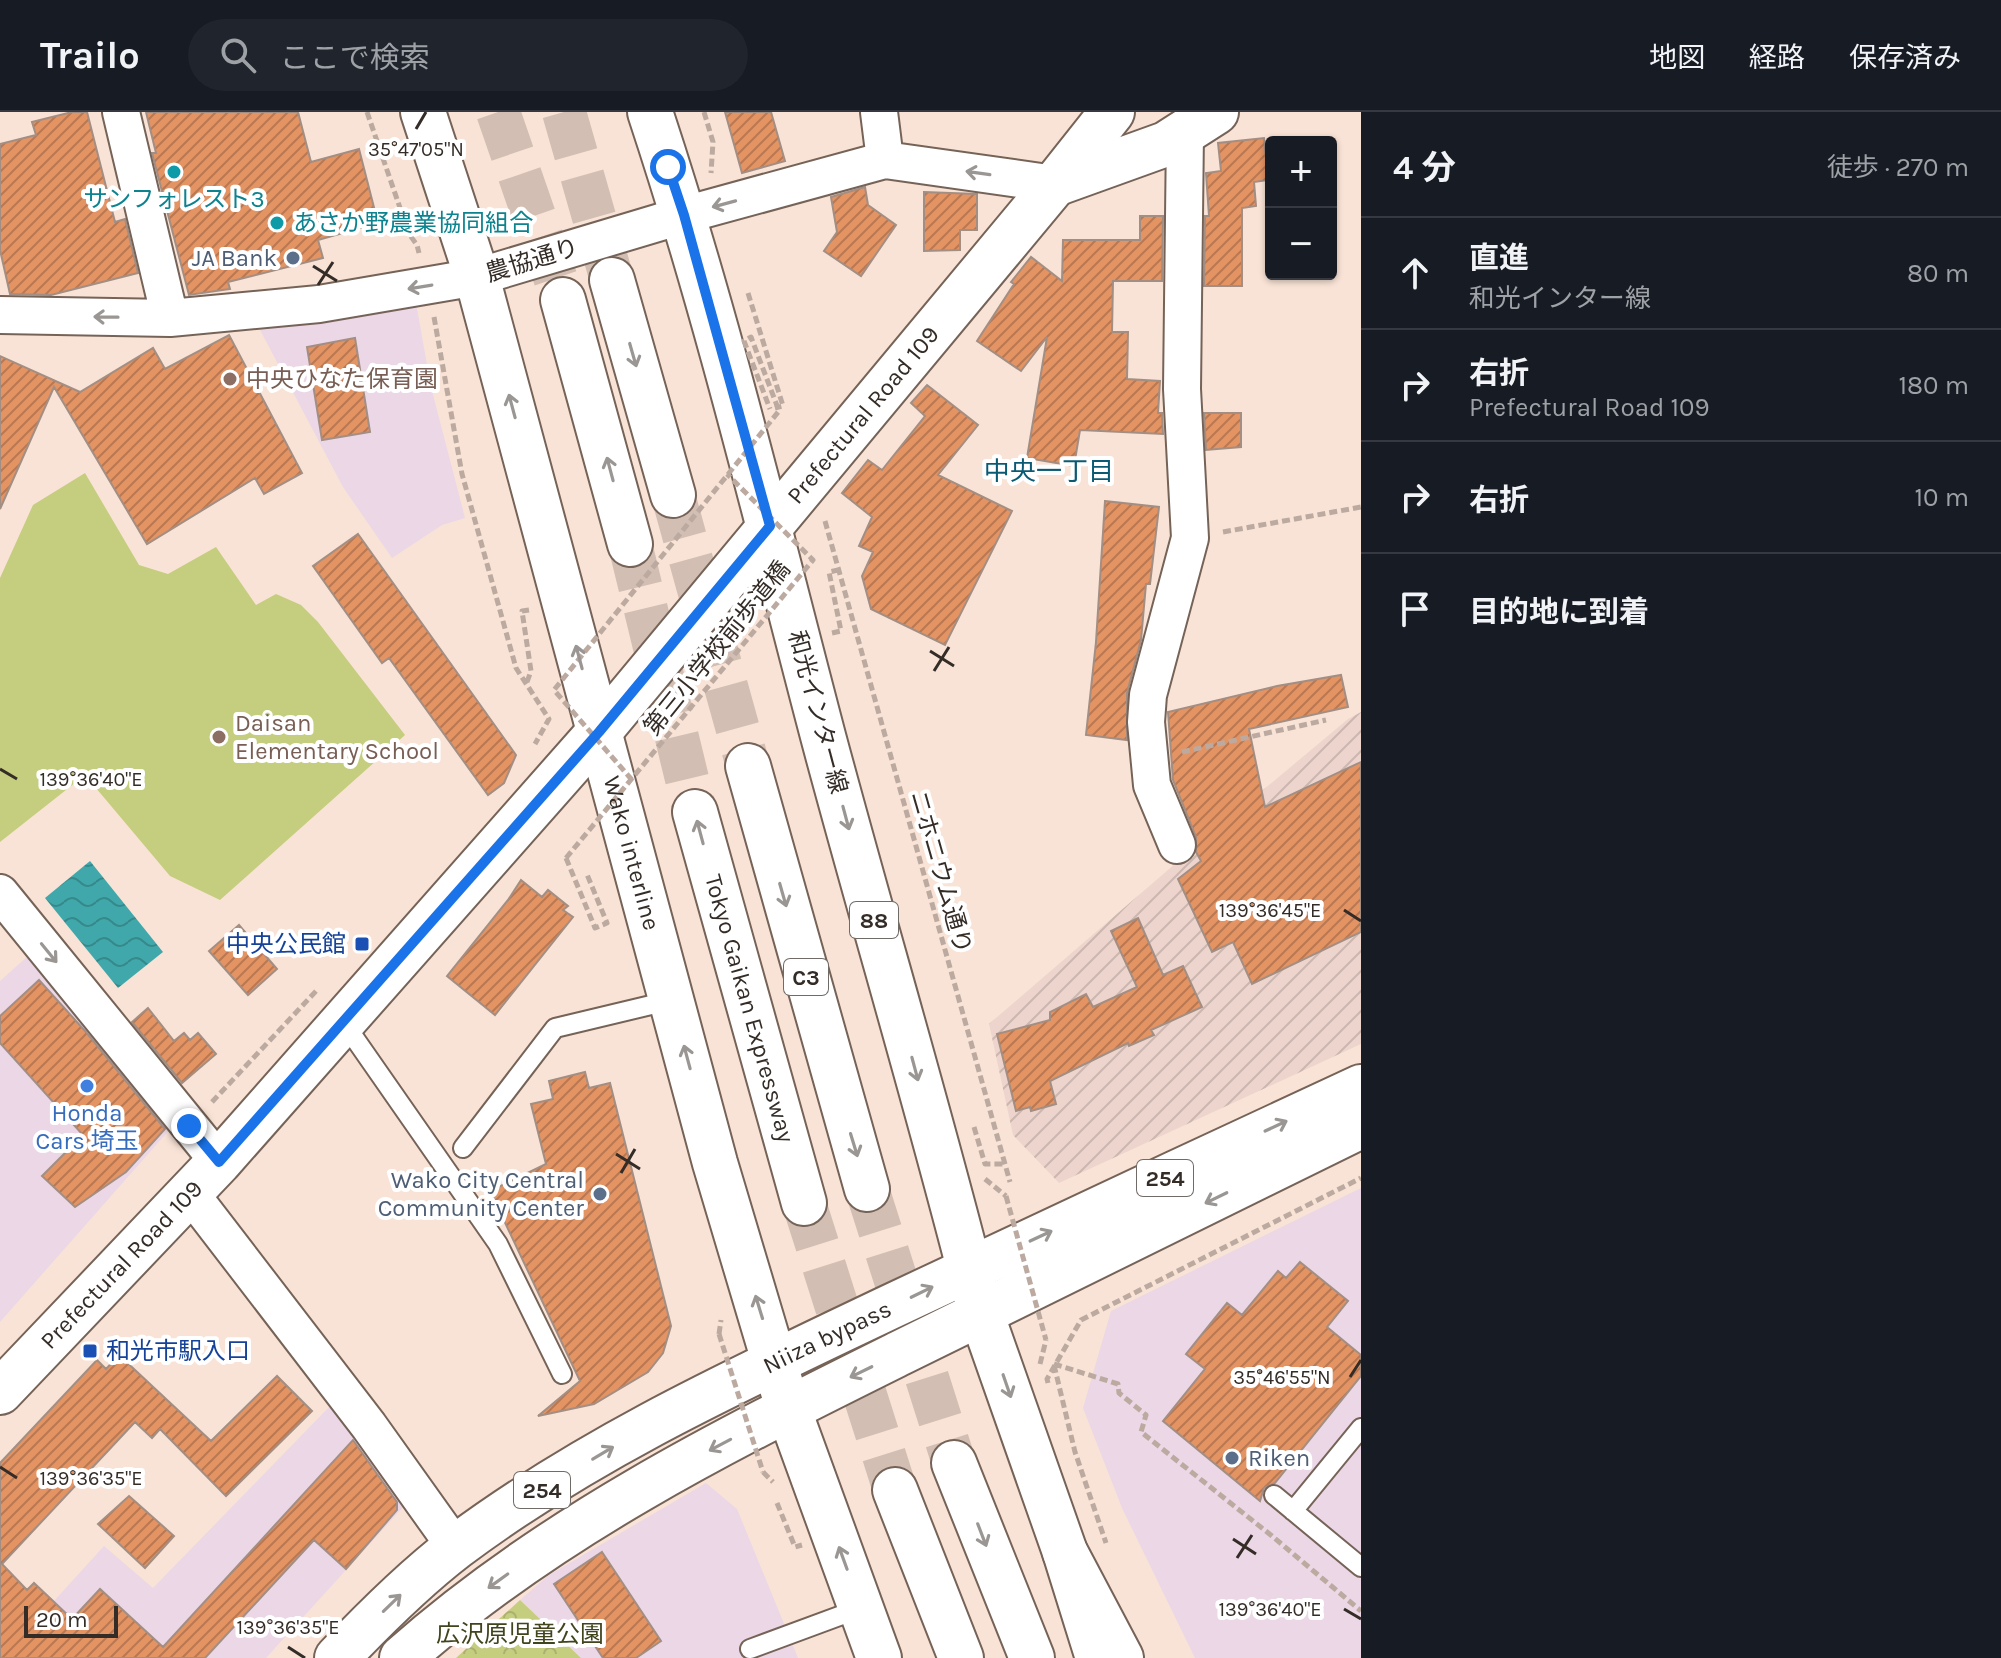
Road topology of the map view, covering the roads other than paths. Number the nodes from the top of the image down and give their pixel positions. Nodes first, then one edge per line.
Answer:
1 (121, 112) edge
2 (423, 112) edge
3 (650, 112) edge
4 (879, 112) edge
5 (1112, 112) edge
6 (1200, 122) edge
7 (885, 160) junction
8 (1055, 184) junction
9 (699, 200) junction
10 (477, 277) junction
11 (612, 280) tunnel mouth
12 (563, 300) tunnel mouth
13 (0, 315) edge
14 (170, 318) junction
15 (673, 495) tunnel mouth
16 (770, 526) junction
17 (630, 544) tunnel mouth
18 (599, 732) junction
19 (748, 766) tunnel mouth
20 (695, 812) tunnel mouth
21 (1177, 845) dead end
22 (0, 893) edge
23 (672, 1000) junction
24 (344, 1023) junction
25 (1361, 1087) edge
26 (1361, 1126) edge
27 (463, 1148) dead end
28 (219, 1162) junction
29 (867, 1189) tunnel mouth
30 (190, 1193) junction
31 (804, 1203) tunnel mouth
32 (970, 1269) junction
33 (981, 1313) junction
34 (775, 1362) junction
35 (562, 1374) dead end
36 (0, 1392) edge
37 (788, 1408) junction
38 (1361, 1428) edge
39 (954, 1463) tunnel mouth
40 (895, 1490) tunnel mouth
41 (1274, 1495) dead end
42 (1293, 1511) junction
43 (456, 1548) junction
44 (1065, 1552) junction
45 (1361, 1567) edge
46 (861, 1608) junction
47 (750, 1649) dead end
48 (337, 1658) edge
49 (402, 1658) edge
50 (879, 1658) edge
51 (961, 1658) edge
52 (1032, 1658) edge
53 (1098, 1658) edge
54 (1121, 1658) edge

1 - 14 street
2 - 10 main road, Wako interline
3 - 9 main road, 和光インター線 / 88
4 - 7 street
5 - 8 main road, Prefectural Road 109
6 - 8 main road
6 - 21 street
8 -> 7 street, 農協通り
7 -> 9 street, 農協通り
8 - 16 main road, Prefectural Road 109
9 - 10 street, 農協通り
9 - 16 main road, 和光インター線 / 88
10 -> 14 street, 農協通り
18 -> 10 main road, Wako interline
11 -> 15 main road
17 -> 12 main road
14 -> 13 street, 農協通り
16 - 18 main road, Prefectural Road 109
16 -> 32 main road, 和光インター線 / 88
18 - 23 main road, Wako interline
18 - 24 main road, Prefectural Road 109
19 -> 29 main road, C3
31 -> 20 main road, Tokyo Gaikan Expressway
22 -> 28 street
23 - 27 lane
34 -> 23 main road, Wako interline
24 - 28 main road, Prefectural Road 109
24 - 35 lane
32 -> 25 main road, Niiza bypass / 254
26 -> 33 main road, Niiza bypass / 254
28 - 30 main road, Prefectural Road 109
30 - 36 main road, Prefectural Road 109
30 - 43 street
32 - 33 main road, 和光インター線 / 88
34 -> 32 main road, Niiza bypass / 254
33 -> 37 main road, Niiza bypass / 254
33 -> 44 main road, 和光インター線
34 - 37 main road, Wako interline
43 -> 34 main road, Niiza bypass / 254
46 -> 37 main road, Wako interline
37 -> 49 main road, Niiza bypass / 254
38 - 42 lane
39 -> 52 main road
40 - 51 main road
41 - 42 lane
42 - 45 lane
48 -> 43 main road, Niiza bypass / 254
44 - 53 main road
44 - 54 main road
46 - 47 lane
46 - 50 main road, Wako interline

